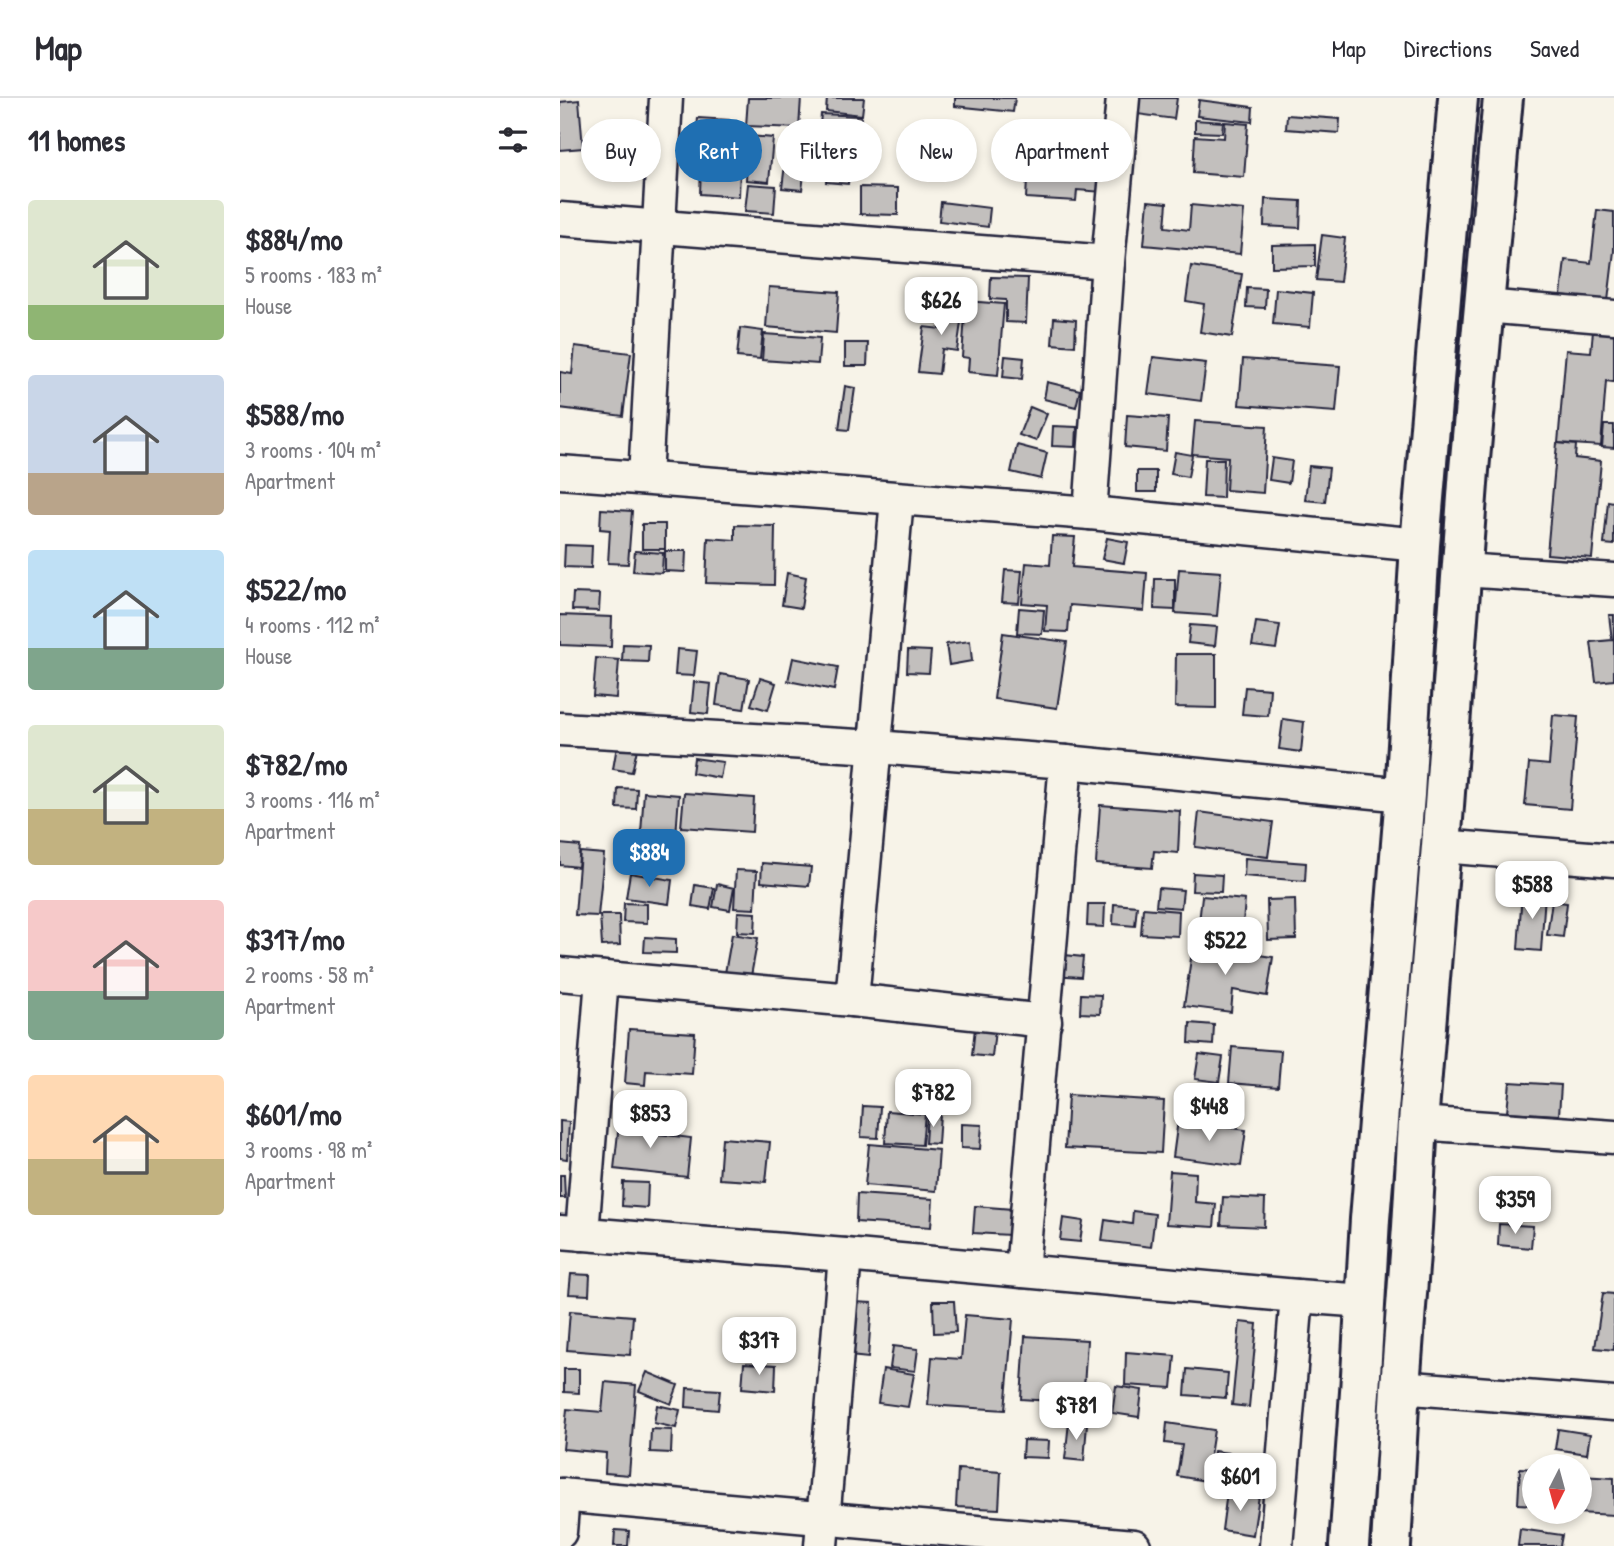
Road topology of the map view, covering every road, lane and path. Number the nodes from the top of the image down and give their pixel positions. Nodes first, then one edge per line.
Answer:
1 (666, 98) edge
2 (1123, 98) edge
3 (1458, 98) edge
4 (1503, 98) edge
5 (560, 219) edge
6 (659, 226) junction
7 (1108, 262) junction
8 (1484, 306) junction
9 (1614, 317) edge
10 (560, 472) edge
11 (645, 478) junction
12 (897, 499) junction
13 (1090, 513) junction
14 (1420, 545) junction
15 (1462, 570) junction
16 (1614, 580) edge
17 (560, 729) edge
18 (876, 747) junction
19 (1066, 762) junction
20 (1405, 795) junction
21 (1441, 846) junction
22 (1614, 860) edge
23 (560, 974) edge
24 (602, 978) junction
25 (852, 1000) junction
26 (1045, 1021) junction
27 (1418, 1123) junction
28 (1614, 1138) edge
29 (571, 1233) edge
30 (845, 1255) junction
31 (1021, 1271) junction
32 (1297, 1296) junction
33 (1366, 1301) junction
34 (1399, 1387) junction
35 (1614, 1405) edge
36 (562, 1495) edge
37 (560, 1532) edge
38 (823, 1532) edge
39 (1134, 1546) edge
40 (1276, 1546) edge
41 (1349, 1546) edge
42 (1391, 1546) edge

1 - 6 street
2 - 7 street
3 - 14 main road
4 - 8 main road
5 - 6 street
6 - 7 street
6 - 11 street
7 - 13 street
8 - 9 street
8 - 15 main road
10 - 11 street
11 - 12 street
12 - 13 street
12 - 18 street
13 - 14 street
14 - 20 main road
15 - 16 street
15 - 21 main road
17 - 18 street
18 - 19 street
18 - 25 street
19 - 20 street
19 - 26 street
20 - 33 main road
21 - 22 street
21 - 27 main road
23 - 24 street
24 - 25 street
24 - 29 street
25 - 26 street
26 - 31 street
27 - 28 street
27 - 34 main road
29 - 30 street
30 - 31 street
30 - 38 street
31 - 32 street
32 - 33 street
32 - 40 street
33 - 41 main road
34 - 35 street
34 - 42 main road
36 - 37 street
36 - 38 street
38 - 39 street

